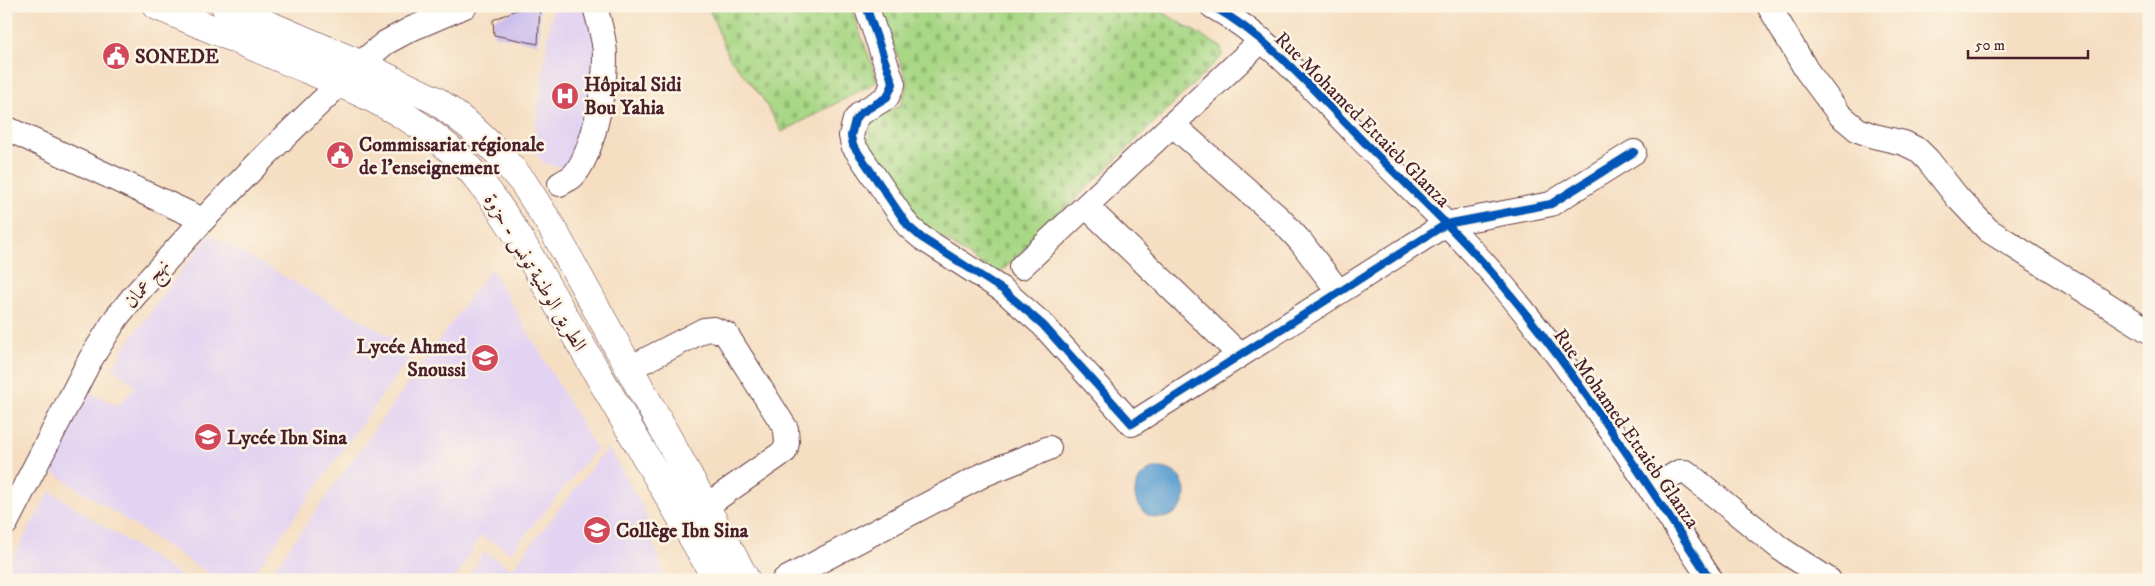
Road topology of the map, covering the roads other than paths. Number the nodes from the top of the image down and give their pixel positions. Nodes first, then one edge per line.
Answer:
1 (157, 6) edge
2 (225, 6) edge
3 (465, 6) edge
4 (595, 6) edge
5 (866, 6) edge
6 (1212, 6) edge
7 (1769, 6) edge
8 (1262, 40) junction
9 (360, 64) junction
10 (340, 83) junction
11 (1172, 124) junction
12 (6, 128) edge
13 (1634, 152) dead end
14 (560, 184) dead end
15 (1086, 206) junction
16 (203, 220) junction
17 (1446, 224) junction
18 (1021, 268) dead end
19 (1339, 292) junction
20 (2149, 331) edge
21 (1240, 356) junction
22 (630, 368) junction
23 (1049, 448) dead end
24 (1650, 489) junction
25 (706, 506) junction
26 (6, 523) edge
27 (715, 579) edge
28 (746, 580) edge
29 (784, 580) edge
30 (1712, 580) edge
31 (1829, 580) edge

1 - 10 main road, الطريق الوطنية تونس - حزوة
2 - 9 main road, الطريق الوطنية تونس - حزوة
3 - 9 street
4 - 14 street
5 - 21 street
6 - 8 street, Rue Mohamed Ettaieb Glanza
7 - 20 street
8 - 11 street
8 - 17 street, Rue Mohamed Ettaieb Glanza
9 - 10 street
9 - 22 main road, الطريق الوطنية تونس - حزوة
10 - 16 street, نهج عمان
10 - 27 main road, الطريق الوطنية تونس - حزوة
11 - 15 street
11 - 19 street
12 - 16 street
13 - 17 street
15 - 18 street
15 - 21 street
16 - 26 street, نهج عمان
17 - 19 street
17 - 24 street, Rue Mohamed Ettaieb Glanza
19 - 21 street
22 - 25 main road, الطريق الوطنية تونس - حزوة
22 - 25 street
23 - 29 street
24 - 30 street, Rue Mohamed Ettaieb Glanza
24 - 31 street
25 - 28 main road, الطريق الوطنية تونس - حزوة

